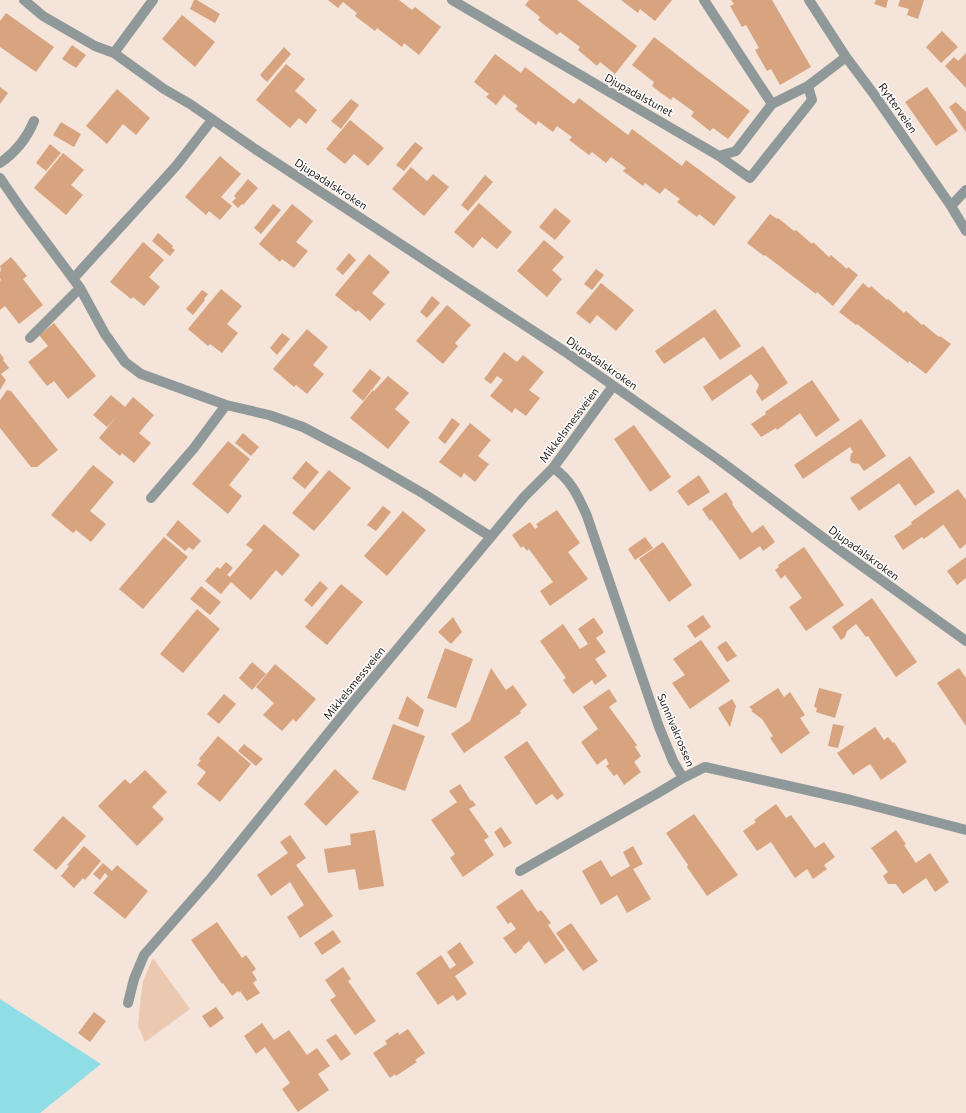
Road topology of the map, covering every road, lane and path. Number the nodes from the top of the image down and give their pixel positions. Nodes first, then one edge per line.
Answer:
1 (24, 0) edge
2 (153, 0) edge
3 (452, 0) edge
4 (704, 0) edge
5 (809, 0) edge
6 (114, 53) junction
7 (846, 58) junction
8 (808, 86) junction
9 (772, 104) junction
10 (212, 120) junction
11 (34, 121) dead end
12 (719, 156) junction
13 (0, 163) edge
14 (0, 178) edge
15 (966, 190) edge
16 (951, 206) junction
17 (966, 231) edge
18 (73, 279) junction
19 (80, 288) junction
20 (30, 338) dead end
21 (613, 386) junction
22 (226, 405) junction
23 (553, 468) junction
24 (151, 498) dead end
25 (491, 537) junction
26 (966, 641) edge
27 (683, 778) junction
28 (966, 830) edge
29 (520, 871) dead end
30 (128, 1003) dead end

1 - 6 street, Djupadalskroken
2 - 6 street
3 - 12 street, Djupadalstunet
4 - 9 street
5 - 7 street, Rytterveien
6 - 10 street, Djupadalskroken
7 - 8 street
7 - 16 street, Rytterveien
8 - 9 street
8 - 12 street, Djupadalstunet
9 - 12 street
10 - 18 street
10 - 21 street, Djupadalskroken
11 - 13 street
14 - 18 street
15 - 16 street
16 - 17 street, Rytterveien
18 - 19 street
19 - 20 street
19 - 22 street
21 - 23 street, Mikkelsmessveien
21 - 26 street, Djupadalskroken
22 - 24 street
22 - 25 street
23 - 25 street, Mikkelsmessveien
23 - 27 street, Sunnivakrossen
25 - 30 street, Mikkelsmessveien
27 - 28 street, Sunnivakrossen
27 - 29 street

